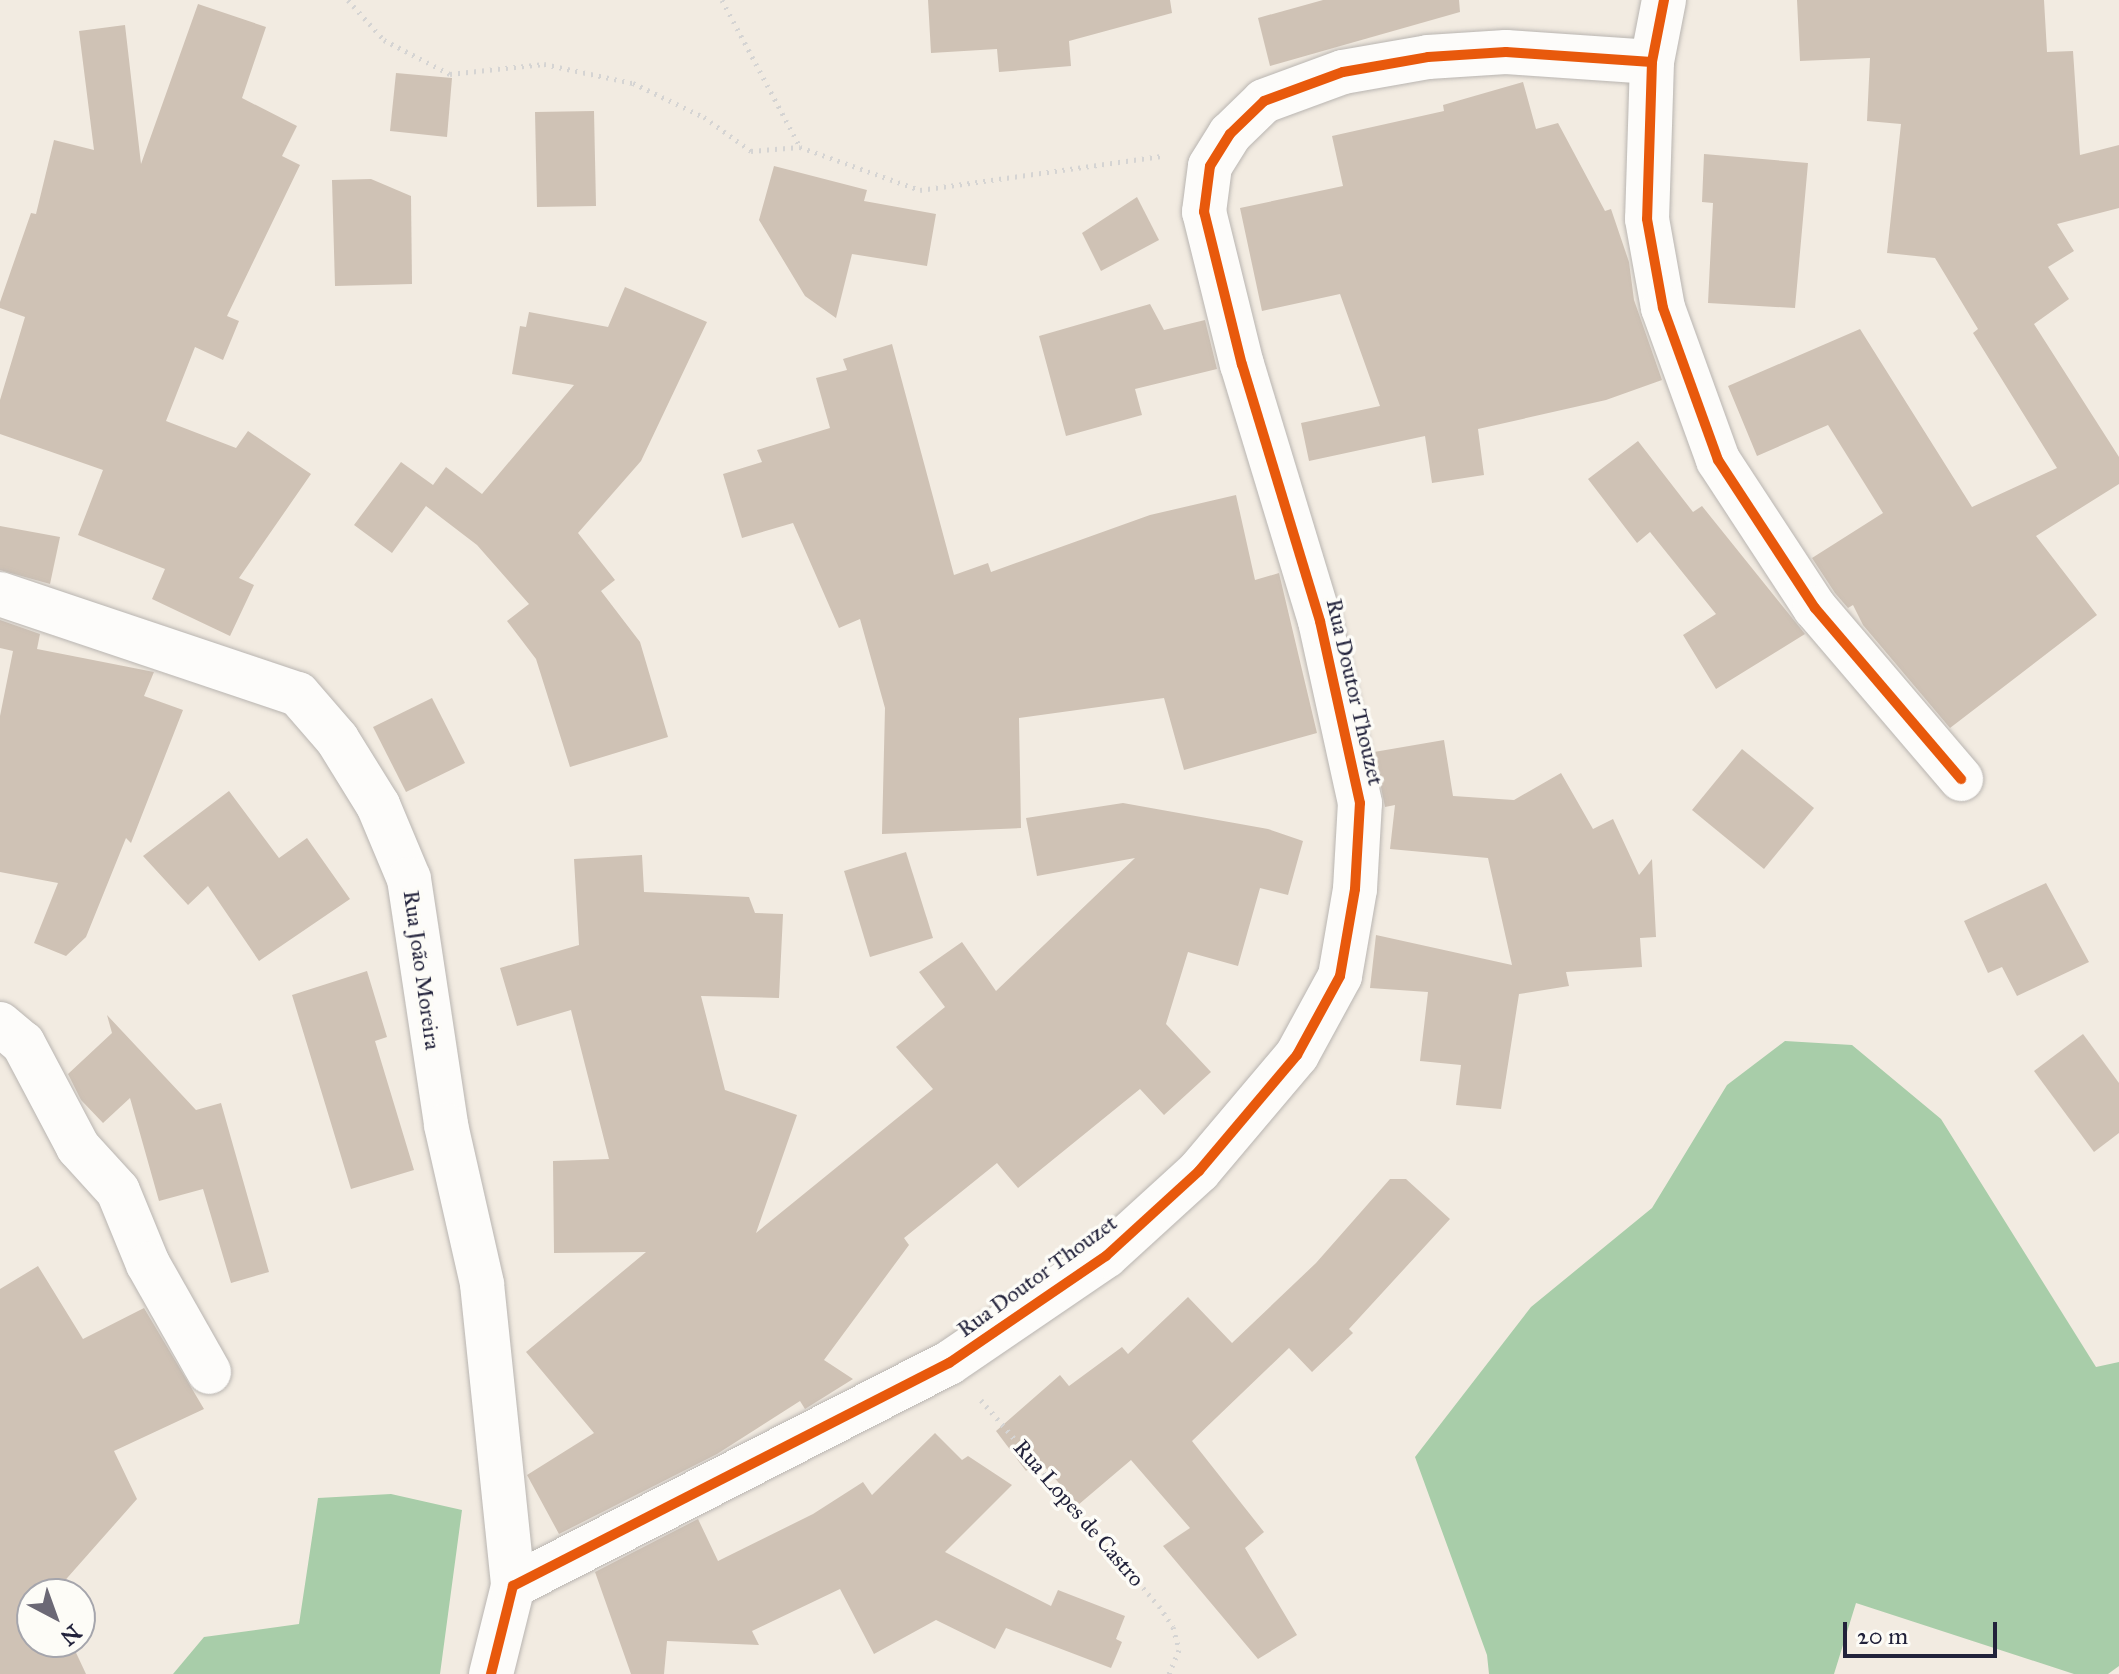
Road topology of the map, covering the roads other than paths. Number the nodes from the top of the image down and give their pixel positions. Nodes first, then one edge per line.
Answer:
1 (1664, 0) edge
2 (1652, 62) junction
3 (0, 594) edge
4 (1961, 779) dead end
5 (0, 1024) edge
6 (209, 1372) dead end
7 (513, 1586) junction
8 (491, 1674) edge

1 - 2 street
2 - 4 street
2 - 7 street, Rua Doutor Thouzet
3 - 7 street, Rua João Moreira
5 - 6 street
7 - 8 street

